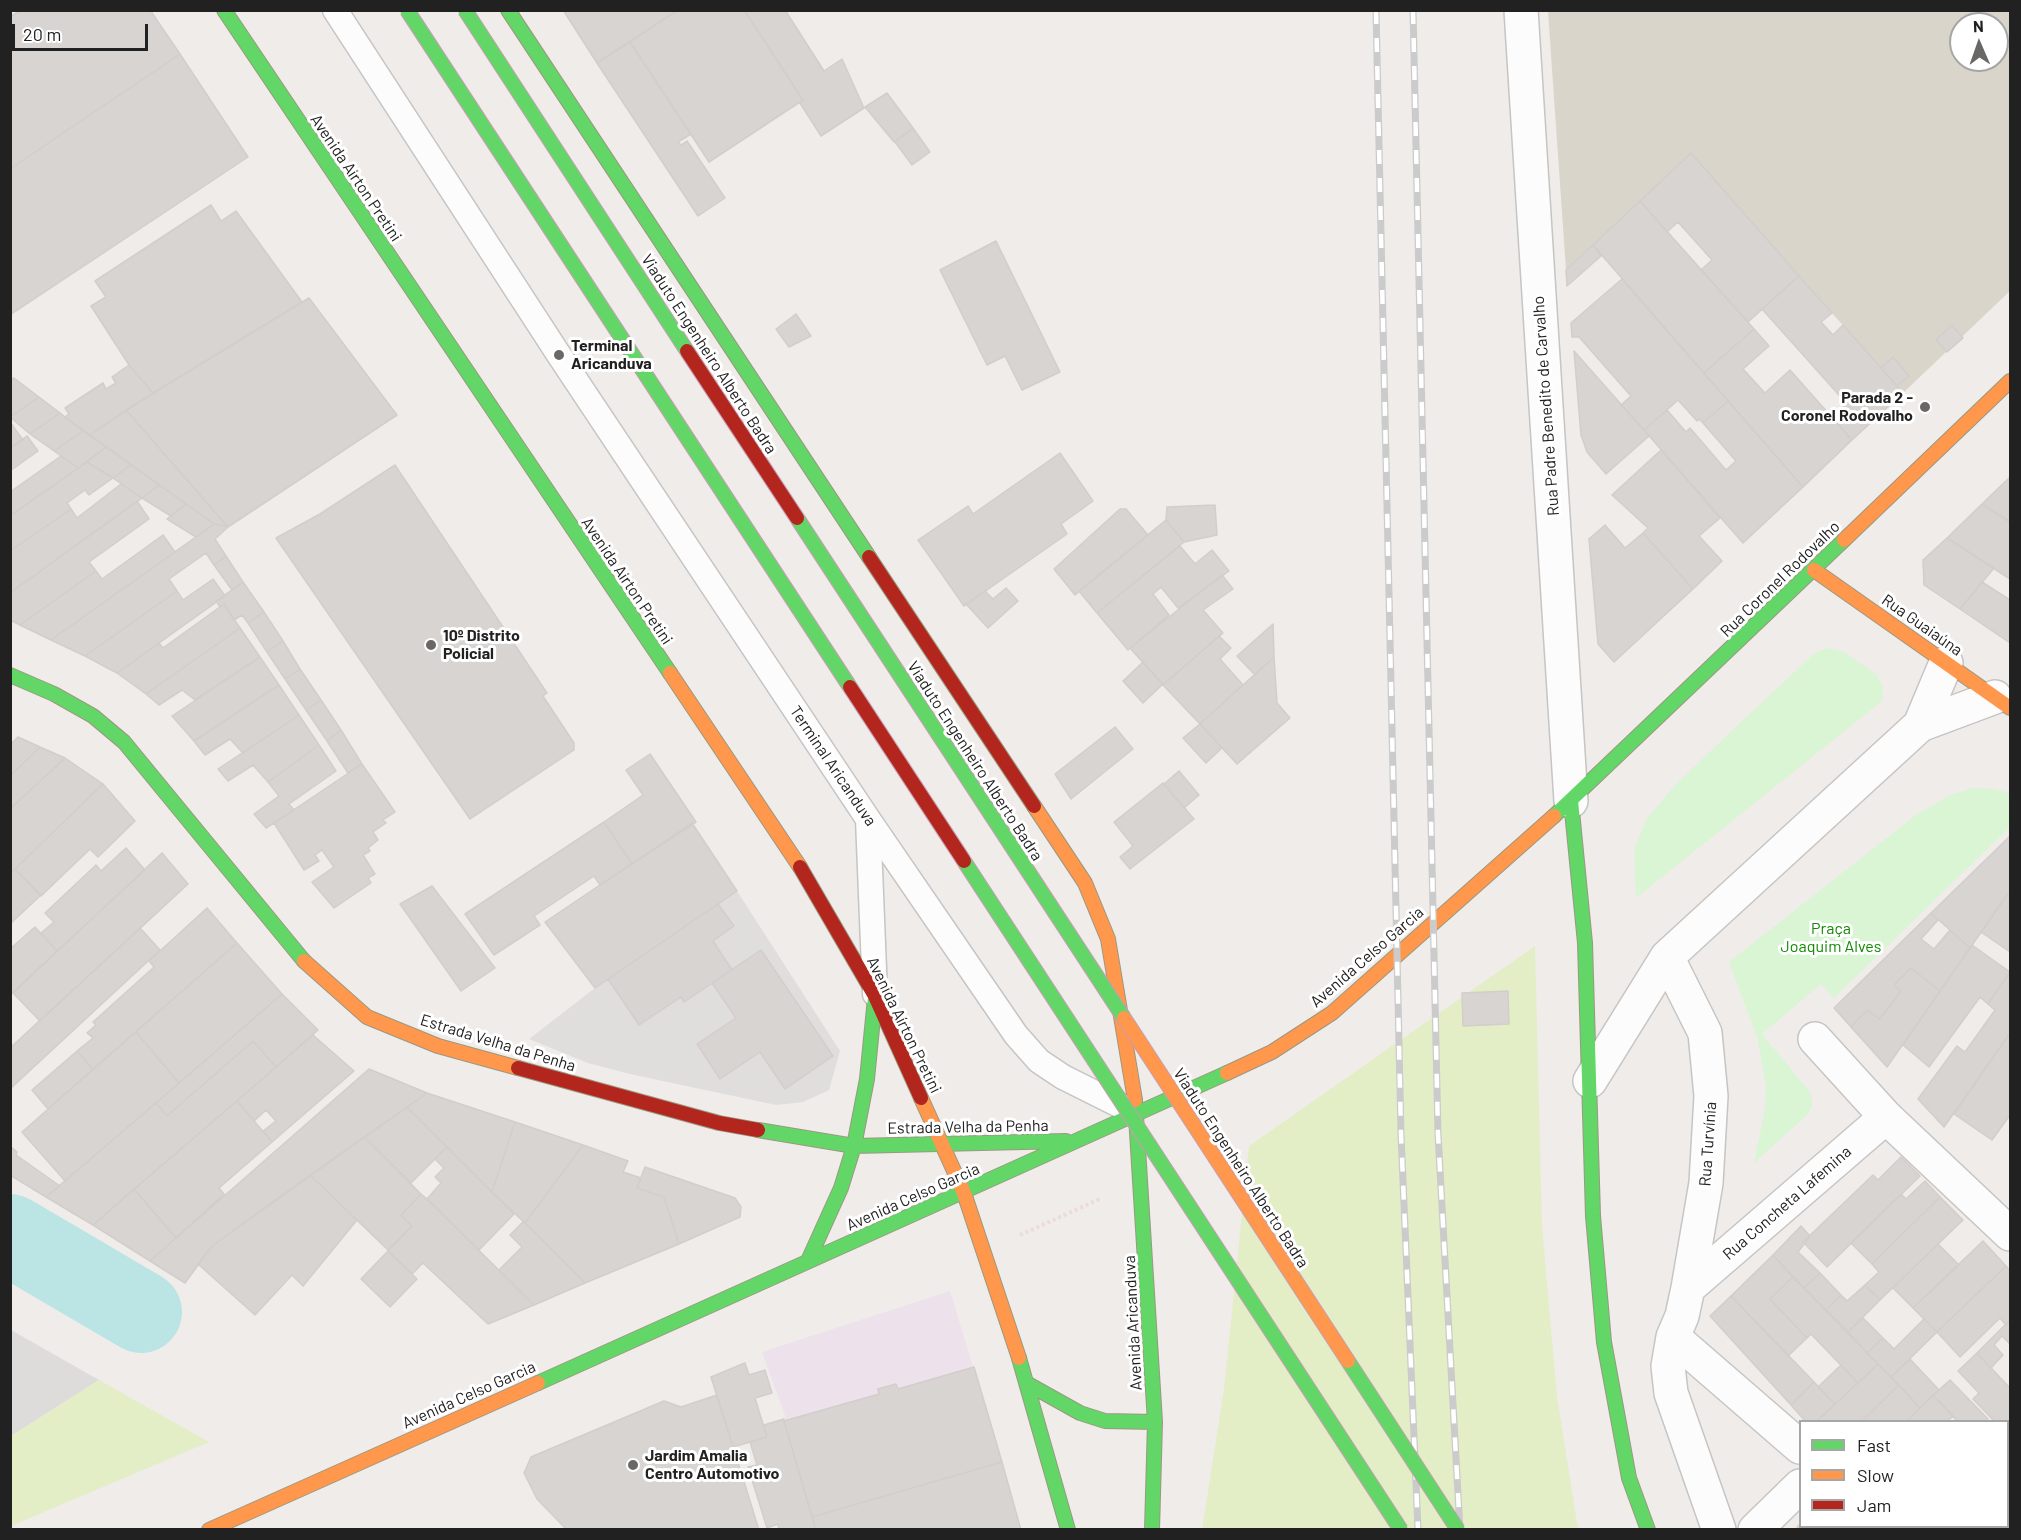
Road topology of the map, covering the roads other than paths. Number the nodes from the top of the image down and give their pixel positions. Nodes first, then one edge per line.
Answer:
1 (224, 10) edge
2 (335, 10) edge
3 (407, 10) edge
4 (465, 10) edge
5 (508, 10) edge
6 (1521, 10) edge
7 (2010, 381) edge
8 (1814, 570) junction
9 (1946, 663) junction
10 (10, 675) edge
11 (2003, 702) edge
12 (1920, 725) junction
13 (1571, 801) junction
14 (868, 819) junction
15 (1667, 957) junction
16 (875, 996) junction
17 (1815, 1039) dead end
18 (1590, 1081) junction
19 (1137, 1114) junction
20 (1886, 1117) junction
21 (1080, 1141) junction
22 (943, 1144) junction
23 (854, 1146) junction
24 (964, 1193) junction
25 (2010, 1234) edge
26 (808, 1261) junction
27 (1688, 1288) junction
28 (1673, 1337) junction
29 (1029, 1384) junction
30 (1155, 1422) junction
31 (1799, 1446) edge
32 (1799, 1487) edge
33 (209, 1530) edge
34 (1068, 1530) edge
35 (1152, 1530) edge
36 (1401, 1530) edge
37 (1458, 1530) edge
38 (1648, 1530) edge
39 (1719, 1530) edge
40 (1755, 1530) edge

1 - 16 main road, Avenida Aírton Pretini
2 - 14 lane, Terminal Aricanduva
3 - 36 main road, bridge
4 - 37 main road, Viaduto Engenheiro Alberto Badra, bridge
5 - 19 main road
6 - 13 street, Rua Padre Benedito de Carvalho
7 - 8 main road, Rua Coronel Rodovalho
8 - 9 main road, Rua Guaiaúna
8 - 13 main road, Rua Coronel Rodovalho
9 - 11 main road, Rua Guaiaúna
9 - 12 street
10 - 23 main road, Estrada Velha da Penha
11 - 12 street
12 - 15 street
13 - 18 main road
13 - 19 main road, Avenida Celso Garcia
14 - 16 lane
14 - 19 lane, Terminal Aricanduva
15 - 18 street
15 - 27 street, Rua Turvínia
16 - 22 main road, Avenida Aírton Pretini
16 - 23 main road
17 - 20 street
18 - 38 main road
19 - 21 main road, Avenida Celso Garcia
19 - 30 main road, Avenida Aricanduva
20 - 25 street
20 - 27 street, Rua Concheta Lafemina
21 - 22 main road, Estrada Velha da Penha
21 - 24 main road, Avenida Celso Garcia
22 - 23 main road, Estrada Velha da Penha
22 - 24 main road, Avenida Aírton Pretini
23 - 26 main road
24 - 26 main road, Avenida Celso Garcia
24 - 29 main road
26 - 33 main road, Avenida Celso Garcia
27 - 28 street, Rua Turvínia
28 - 31 street
28 - 39 street, Rua Turvínia
29 - 30 main road
29 - 34 main road
30 - 35 main road, Avenida Aricanduva
32 - 40 street

